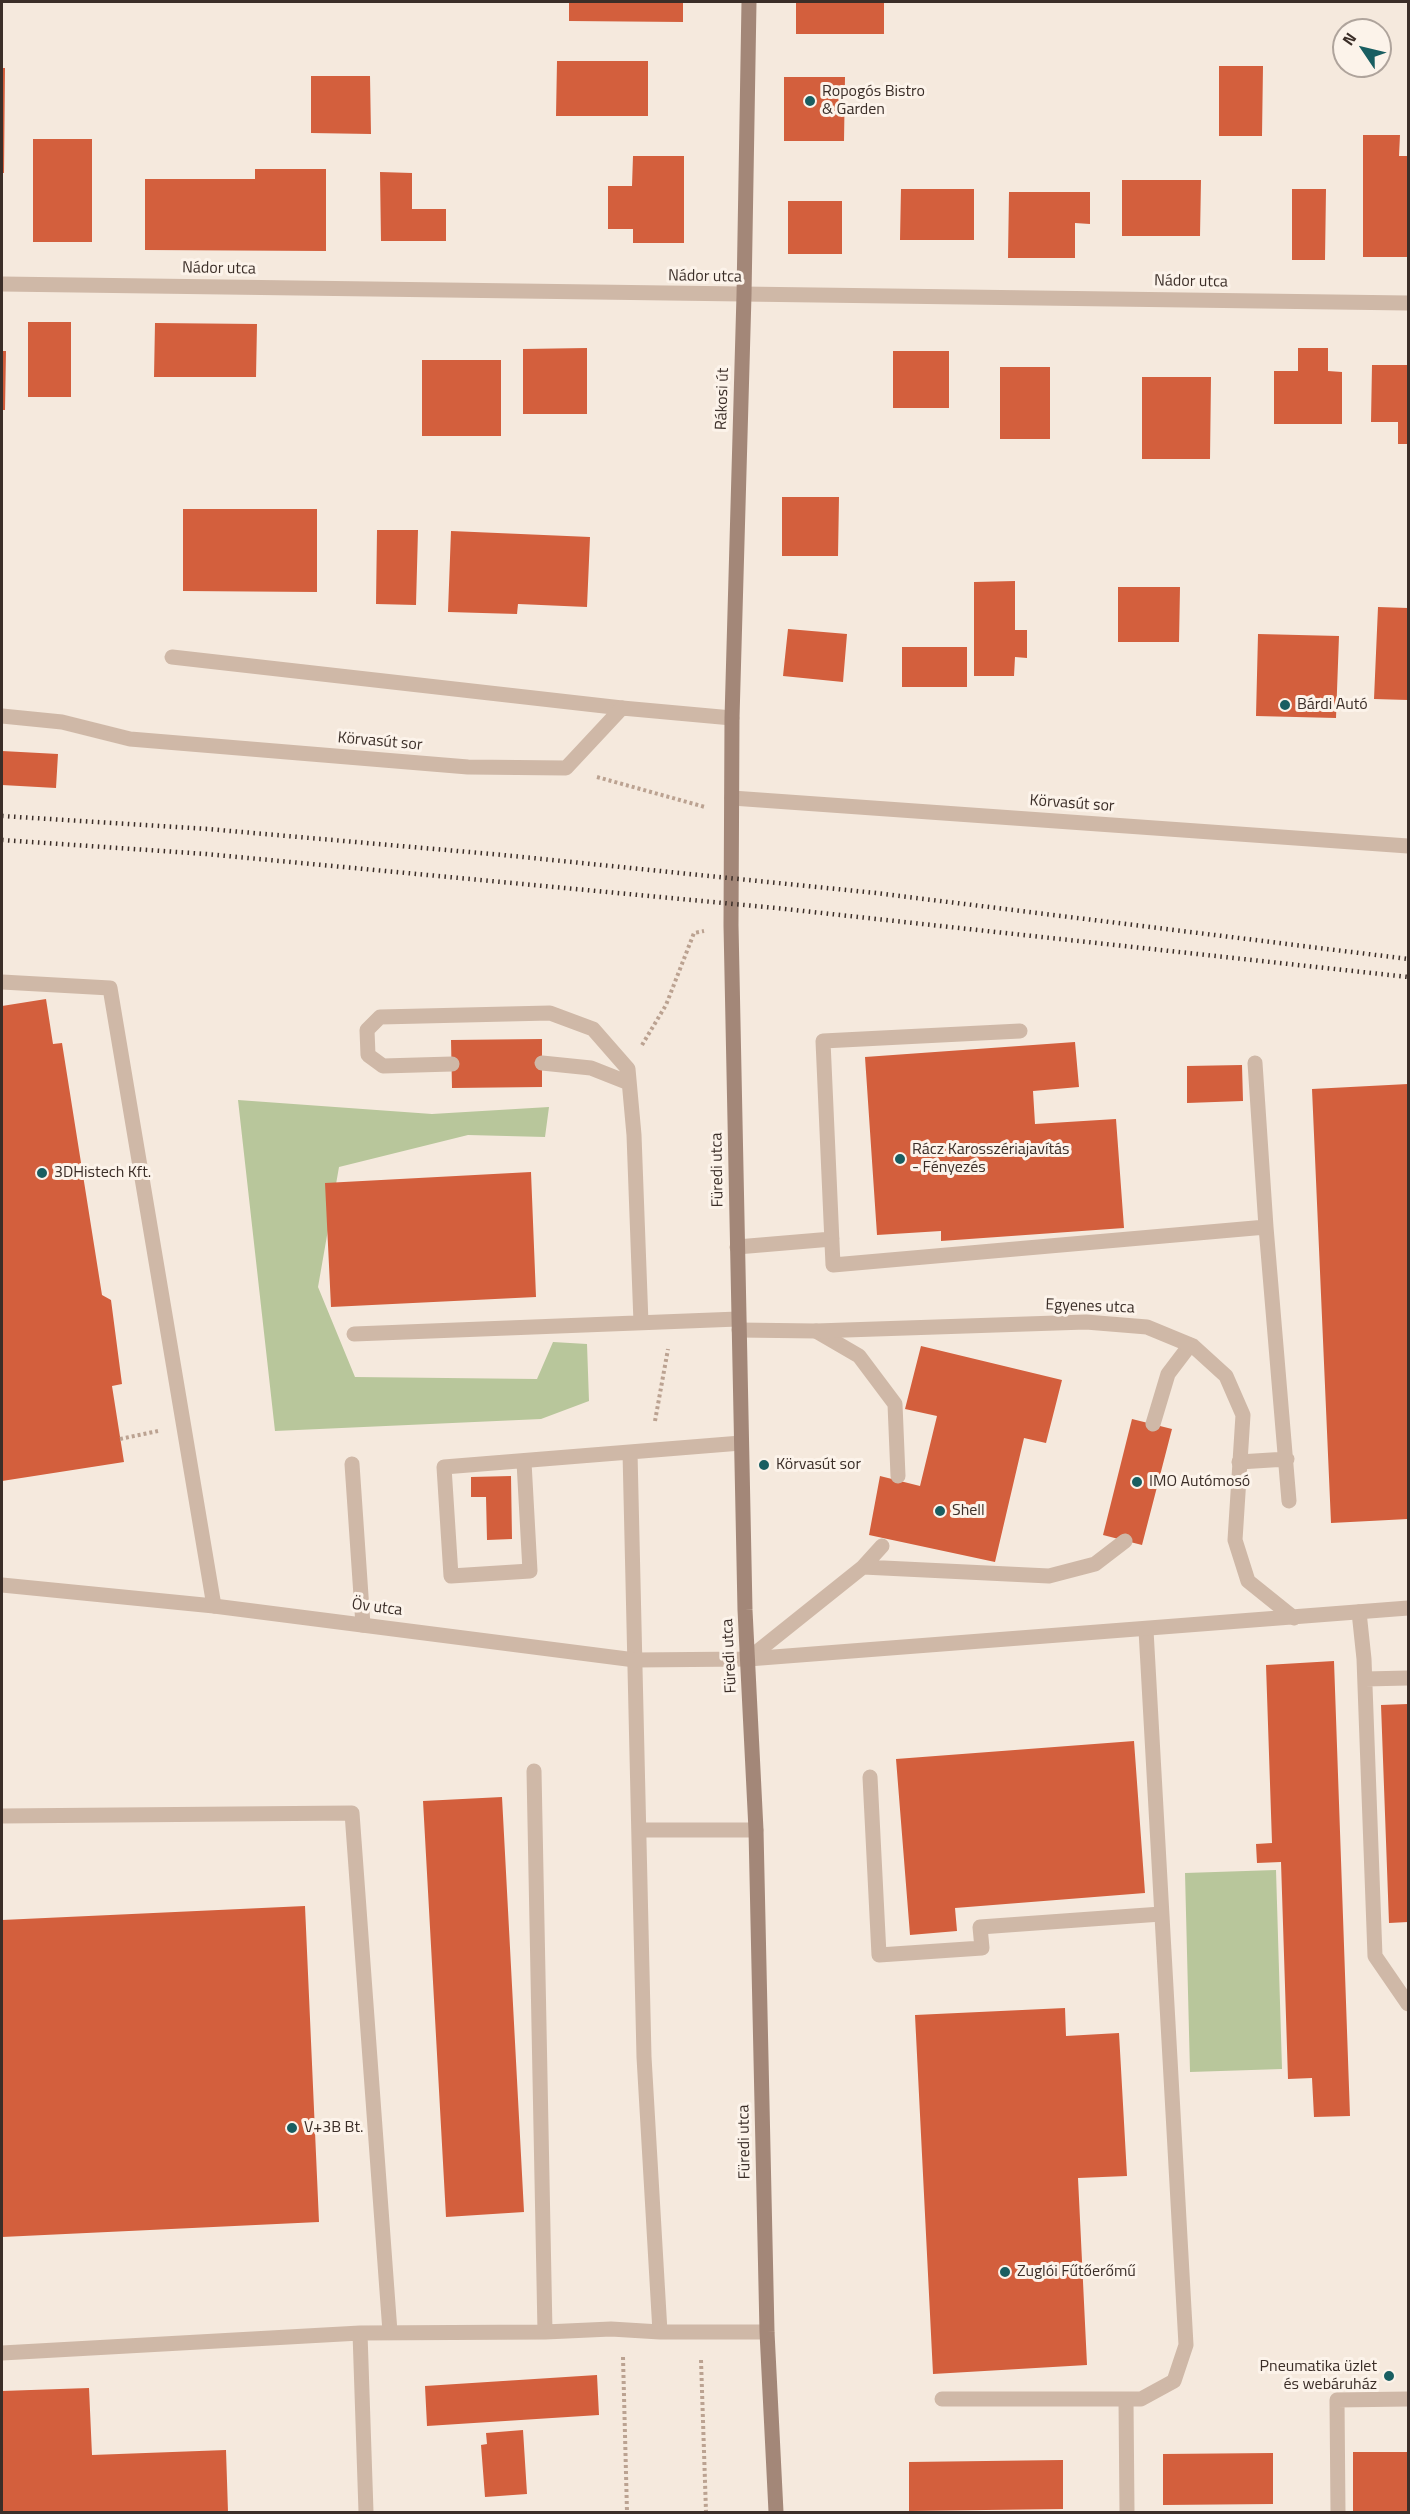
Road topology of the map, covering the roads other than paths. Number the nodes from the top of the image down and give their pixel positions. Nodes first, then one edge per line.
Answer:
1 (748, 2) edge
2 (2, 284) edge
3 (744, 295) junction
4 (1408, 303) edge
5 (172, 657) dead end
6 (622, 708) junction
7 (2, 716) edge
8 (732, 718) junction
9 (732, 798) junction
10 (1408, 846) edge
11 (2, 982) edge
12 (1020, 1031) dead end
13 (542, 1063) dead end
14 (1255, 1063) dead end
15 (452, 1064) dead end
16 (629, 1076) junction
17 (1266, 1227) junction
18 (832, 1239) junction
19 (737, 1246) junction
20 (641, 1323) junction
21 (738, 1325) junction
22 (816, 1331) junction
23 (354, 1334) dead end
24 (1190, 1345) junction
25 (1153, 1424) dead end
26 (741, 1443) junction
27 (630, 1452) junction
28 (1287, 1459) junction
29 (524, 1462) junction
30 (1239, 1462) junction
31 (352, 1464) dead end
32 (898, 1476) dead end
33 (1289, 1501) dead end
34 (1125, 1541) dead end
35 (882, 1546) dead end
36 (863, 1567) junction
37 (2, 1584) edge
38 (214, 1606) junction
39 (1408, 1608) edge
40 (1359, 1612) junction
41 (1294, 1618) junction
42 (363, 1625) junction
43 (1146, 1630) junction
44 (748, 1659) junction
45 (635, 1660) junction
46 (1408, 1678) edge
47 (1365, 1679) junction
48 (534, 1771) dead end
49 (870, 1777) dead end
50 (2, 1816) edge
51 (639, 1830) junction
52 (756, 1830) junction
53 (1161, 1914) junction
54 (1408, 2004) edge
55 (360, 2332) junction
56 (390, 2332) junction
57 (545, 2332) junction
58 (660, 2332) junction
59 (767, 2332) junction
60 (2, 2353) edge
61 (942, 2399) dead end
62 (1408, 2399) edge
63 (1126, 2400) junction
64 (366, 2512) edge
65 (776, 2512) edge
66 (1127, 2512) edge
67 (1338, 2512) edge

1 - 3 main road, Rákosi út
2 - 3 street, Nádor utca
3 - 4 street, Nádor utca
3 - 8 main road, Rákosi út
5 - 6 street
6 - 7 street, Körvasút sor
6 - 8 street
8 - 9 main road, Rákosi út
9 - 10 street, Körvasút sor
9 - 19 main road, Füredi utca
11 - 38 street
12 - 18 street
13 - 16 street
14 - 17 street
15 - 16 street
16 - 20 street
17 - 18 street
17 - 28 street
18 - 19 street
19 - 21 main road, Füredi utca
20 - 21 street, Egyenes utca
20 - 23 street, Egyenes utca
21 - 22 street, Egyenes utca
21 - 26 main road, Füredi utca
22 - 24 street, Egyenes utca
22 - 32 street
24 - 25 street
24 - 30 street, Egyenes utca
26 - 27 street
26 - 44 main road, Füredi utca
27 - 29 street
27 - 45 street
28 - 30 street
28 - 33 street
29 - 29 street
30 - 41 street, Egyenes utca
31 - 42 street
34 - 36 street
35 - 36 street
36 - 44 street
37 - 38 street, Öv utca
38 - 42 street, Öv utca
39 - 40 street
40 - 41 street
40 - 47 street
41 - 43 street
42 - 45 street, Öv utca
43 - 44 street
43 - 53 street
44 - 45 street, Öv utca
44 - 52 main road, Füredi utca
45 - 51 street
46 - 47 street
47 - 54 street
48 - 57 street
49 - 53 street
50 - 56 street
51 - 52 street
51 - 58 street
52 - 59 main road, Füredi utca
53 - 63 street
55 - 56 street
55 - 60 street
55 - 64 street
56 - 57 street
57 - 58 street
58 - 59 street
59 - 65 main road, Füredi utca
61 - 63 street
62 - 67 street
63 - 66 street

